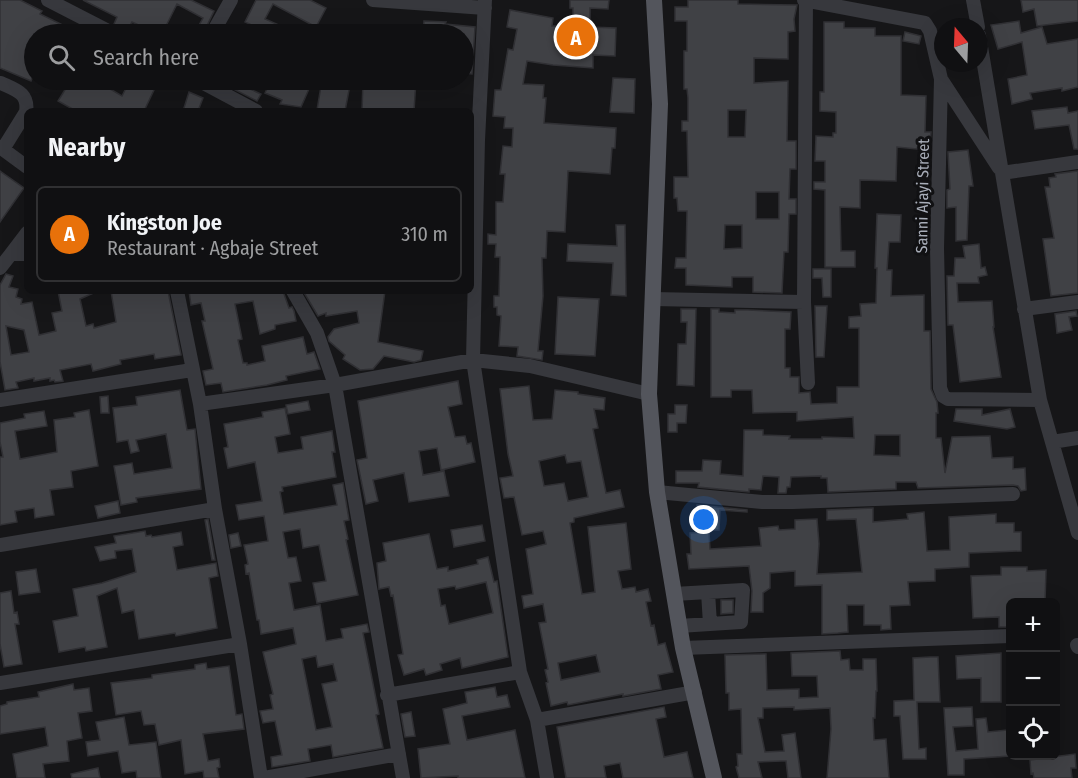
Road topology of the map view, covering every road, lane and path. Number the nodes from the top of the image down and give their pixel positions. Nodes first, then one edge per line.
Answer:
1 (48, 0) edge
2 (231, 0) edge
3 (373, 0) edge
4 (654, 0) edge
5 (805, 0) edge
6 (973, 0) edge
7 (64, 4) edge
8 (485, 4) edge
9 (976, 18) edge
10 (97, 24) edge
11 (218, 24) edge
12 (985, 72) edge
13 (941, 78) junction
14 (1, 83) edge
15 (217, 90) edge
16 (27, 108) edge
17 (250, 108) edge
18 (24, 115) edge
19 (475, 140) edge
20 (2, 148) edge
21 (1078, 162) edge
22 (24, 165) edge
23 (1002, 172) junction
24 (24, 237) edge
25 (474, 250) edge
26 (11, 254) junction
27 (24, 254) edge
28 (0, 268) edge
29 (178, 294) edge
30 (295, 294) edge
31 (474, 294) edge
32 (653, 299) junction
33 (804, 302) junction
34 (1078, 302) edge
35 (1024, 309) junction
36 (473, 360) junction
37 (192, 370) junction
38 (808, 383) dead end
39 (335, 385) junction
40 (650, 394) junction
41 (0, 400) edge
42 (1040, 400) junction
43 (200, 404) junction
44 (1078, 438) edge
45 (1052, 442) junction
46 (657, 492) junction
47 (1013, 494) dead end
48 (215, 509) junction
49 (1078, 533) edge
50 (0, 545) edge
51 (708, 592) junction
52 (674, 594) junction
53 (710, 624) junction
54 (679, 626) junction
55 (1006, 636) edge
56 (240, 644) junction
57 (683, 648) junction
58 (520, 672) junction
59 (0, 683) edge
60 (694, 692) junction
61 (387, 695) junction
62 (537, 720) junction
63 (399, 754) junction
64 (262, 778) edge
65 (403, 778) edge
66 (547, 778) edge
67 (714, 778) edge

1 - 7 street
2 - 11 street
3 - 8 street
4 - 32 main road
5 - 13 street, Sanni Ajayi Street
5 - 33 street
6 - 9 street
7 - 10 street
8 - 19 street
12 - 23 street
13 - 23 street
13 - 42 street, Sanni Ajayi Street
14 - 16 street
15 - 17 street
18 - 20 street
19 - 25 street
20 - 22 street
21 - 23 street
23 - 35 street
24 - 26 street
26 - 27 street
26 - 28 street
29 - 37 street
30 - 39 street
31 - 36 street
32 - 33 street
32 - 40 main road
33 - 38 street
34 - 35 street
35 - 42 street
36 - 39 street
36 - 40 street
36 - 58 street
37 - 41 street
37 - 43 street
39 - 43 street
39 - 61 street
40 - 46 main road
42 - 45 street
43 - 48 street
44 - 45 street
45 - 49 street
46 - 47 street
46 - 52 main road
48 - 50 street
48 - 56 street
51 - 52 street
51 - 53 street
51 - 53 street
52 - 54 main road
53 - 54 street
54 - 57 main road
55 - 57 street
56 - 59 street
56 - 64 street
57 - 60 main road
58 - 61 street
58 - 62 street
60 - 62 street
60 - 67 main road
61 - 63 street
62 - 66 street
63 - 64 street
63 - 65 street

